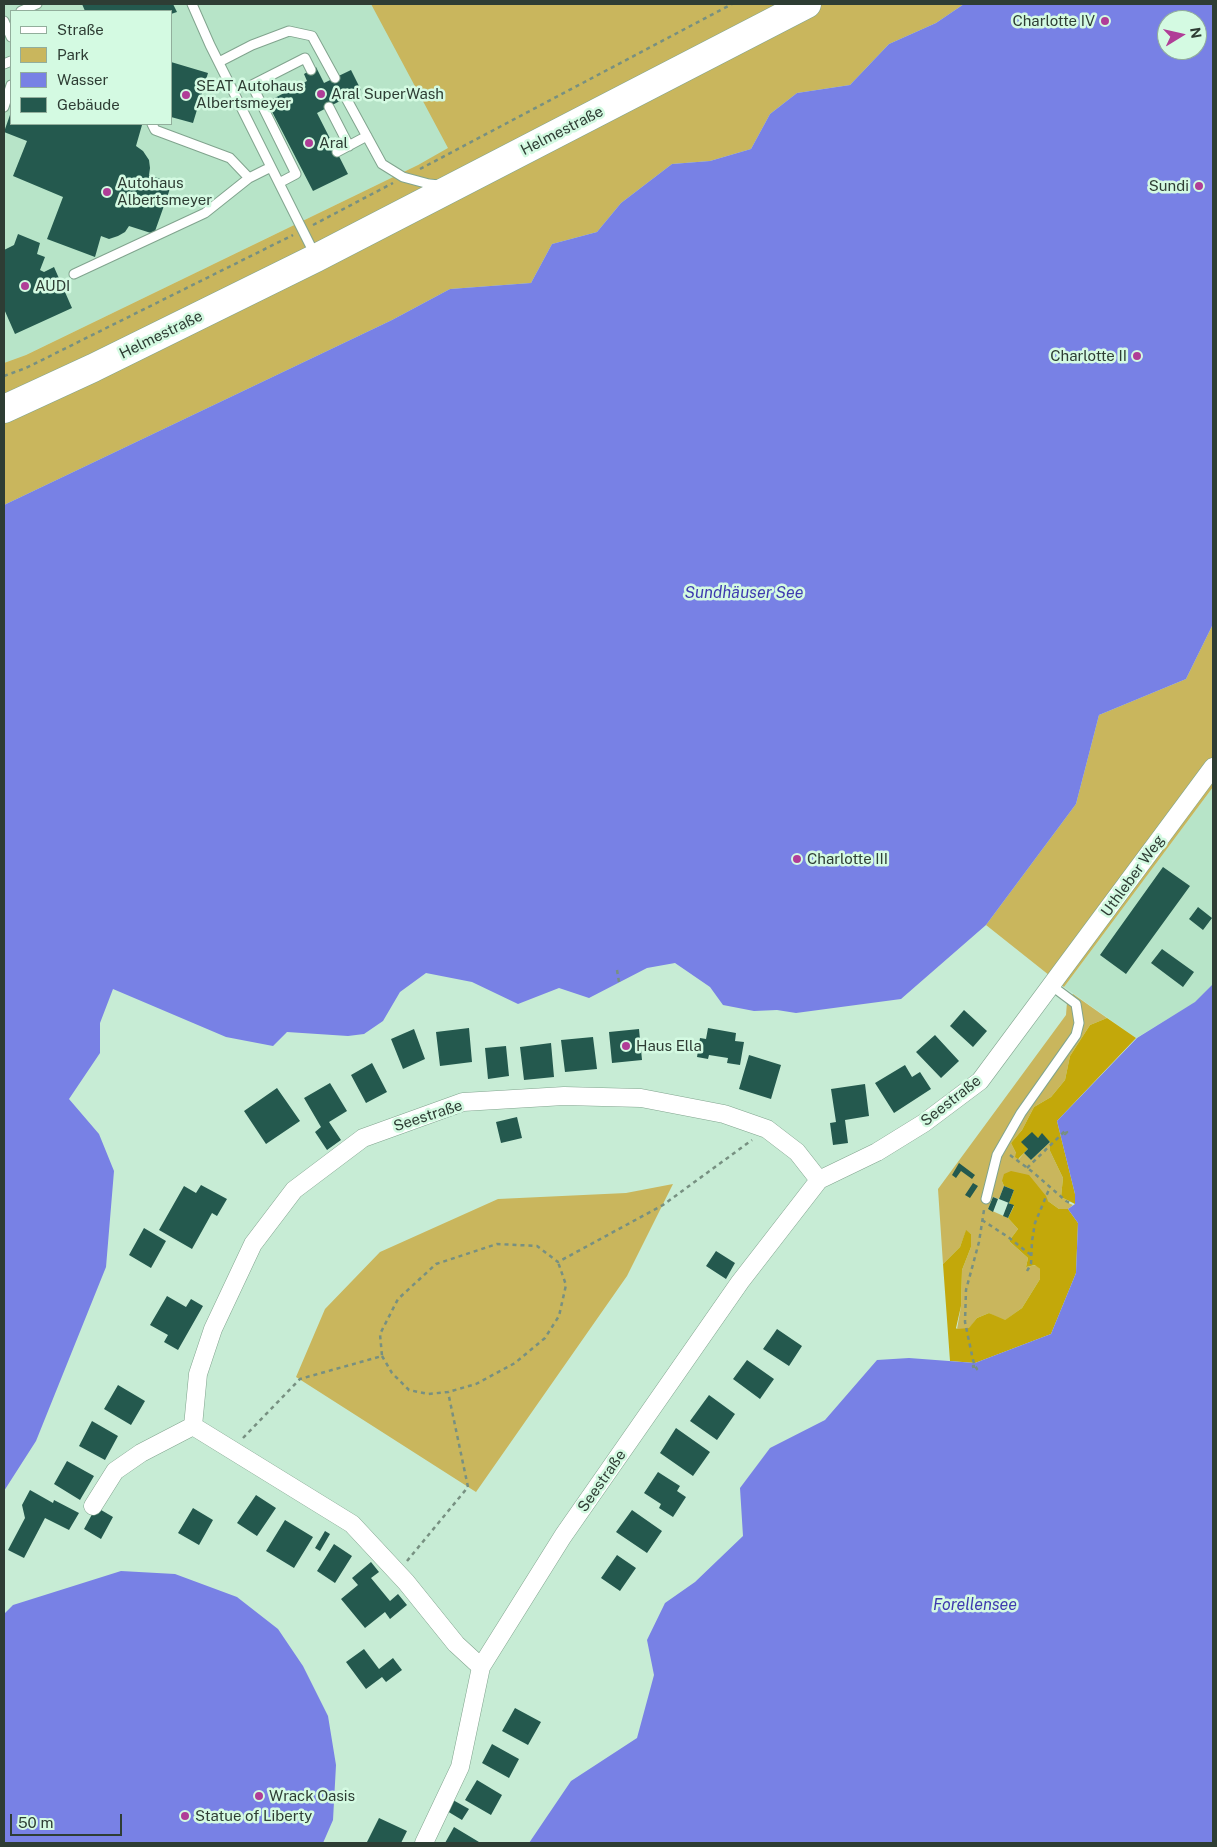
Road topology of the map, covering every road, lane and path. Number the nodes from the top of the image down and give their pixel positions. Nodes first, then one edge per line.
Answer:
1 (37, 4) edge
2 (192, 4) edge
3 (732, 4) edge
4 (807, 4) edge
5 (24, 10) edge
6 (4, 21) edge
7 (10, 35) edge
8 (218, 62) junction
9 (311, 70) dead end
10 (335, 78) dead end
11 (10, 88) edge
12 (346, 98) dead end
13 (4, 106) edge
14 (329, 107) dead end
15 (152, 125) edge
16 (367, 136) junction
17 (349, 146) junction
18 (337, 152) dead end
19 (271, 167) junction
20 (403, 177) junction
21 (249, 178) junction
22 (279, 183) junction
23 (455, 185) junction
24 (303, 230) junction
25 (316, 258) junction
26 (74, 274) dead end
27 (4, 376) edge
28 (4, 409) edge
29 (1213, 767) edge
30 (617, 970) dead end
31 (619, 982) dead end
32 (1052, 986) junction
33 (767, 1129) junction
34 (1064, 1132) dead end
35 (1001, 1148) junction
36 (1027, 1168) junction
37 (819, 1180) junction
38 (1050, 1187) junction
39 (986, 1199) joint
40 (1072, 1204) dead end
41 (982, 1220) junction
42 (1031, 1254) junction
43 (558, 1262) junction
44 (1027, 1271) dead end
45 (382, 1356) junction
46 (975, 1366) dead end
47 (448, 1392) junction
48 (193, 1426) junction
49 (232, 1450) junction
50 (93, 1506) dead end
51 (397, 1573) junction
52 (481, 1667) junction
53 (424, 1843) edge

1 - 5 lane
2 - 8 lane
3 - 20 path
4 - 23 main road, Helmestraße
6 - 7 lane
8 - 10 lane
8 - 19 lane
9 - 22 lane
11 - 13 lane
12 - 16 lane
14 - 17 lane
15 - 21 lane
16 - 17 lane
16 - 20 lane
17 - 18 lane
19 - 21 lane
19 - 22 lane
20 - 23 lane
20 - 24 path
21 - 26 lane
22 - 24 lane
23 - 25 main road, Helmestraße
24 - 25 lane
24 - 27 path
25 - 28 main road, Helmestraße
29 - 32 street, Uthleber Weg
30 - 31 path
32 - 35 lane
32 - 37 street, Seestraße
33 - 37 street, Seestraße
33 - 43 path
33 - 48 street, Seestraße
34 - 36 path
35 - 36 path
35 - 39 lane
36 - 38 path
37 - 52 street, Seestraße
38 - 40 path
38 - 42 path
39 - 41 path
41 - 42 path
41 - 46 path
42 - 44 path
43 - 45 path
43 - 47 path
45 - 47 path
45 - 49 path
47 - 51 path
48 - 49 street
48 - 50 street
49 - 51 street
51 - 52 street
52 - 53 street, Seestraße

